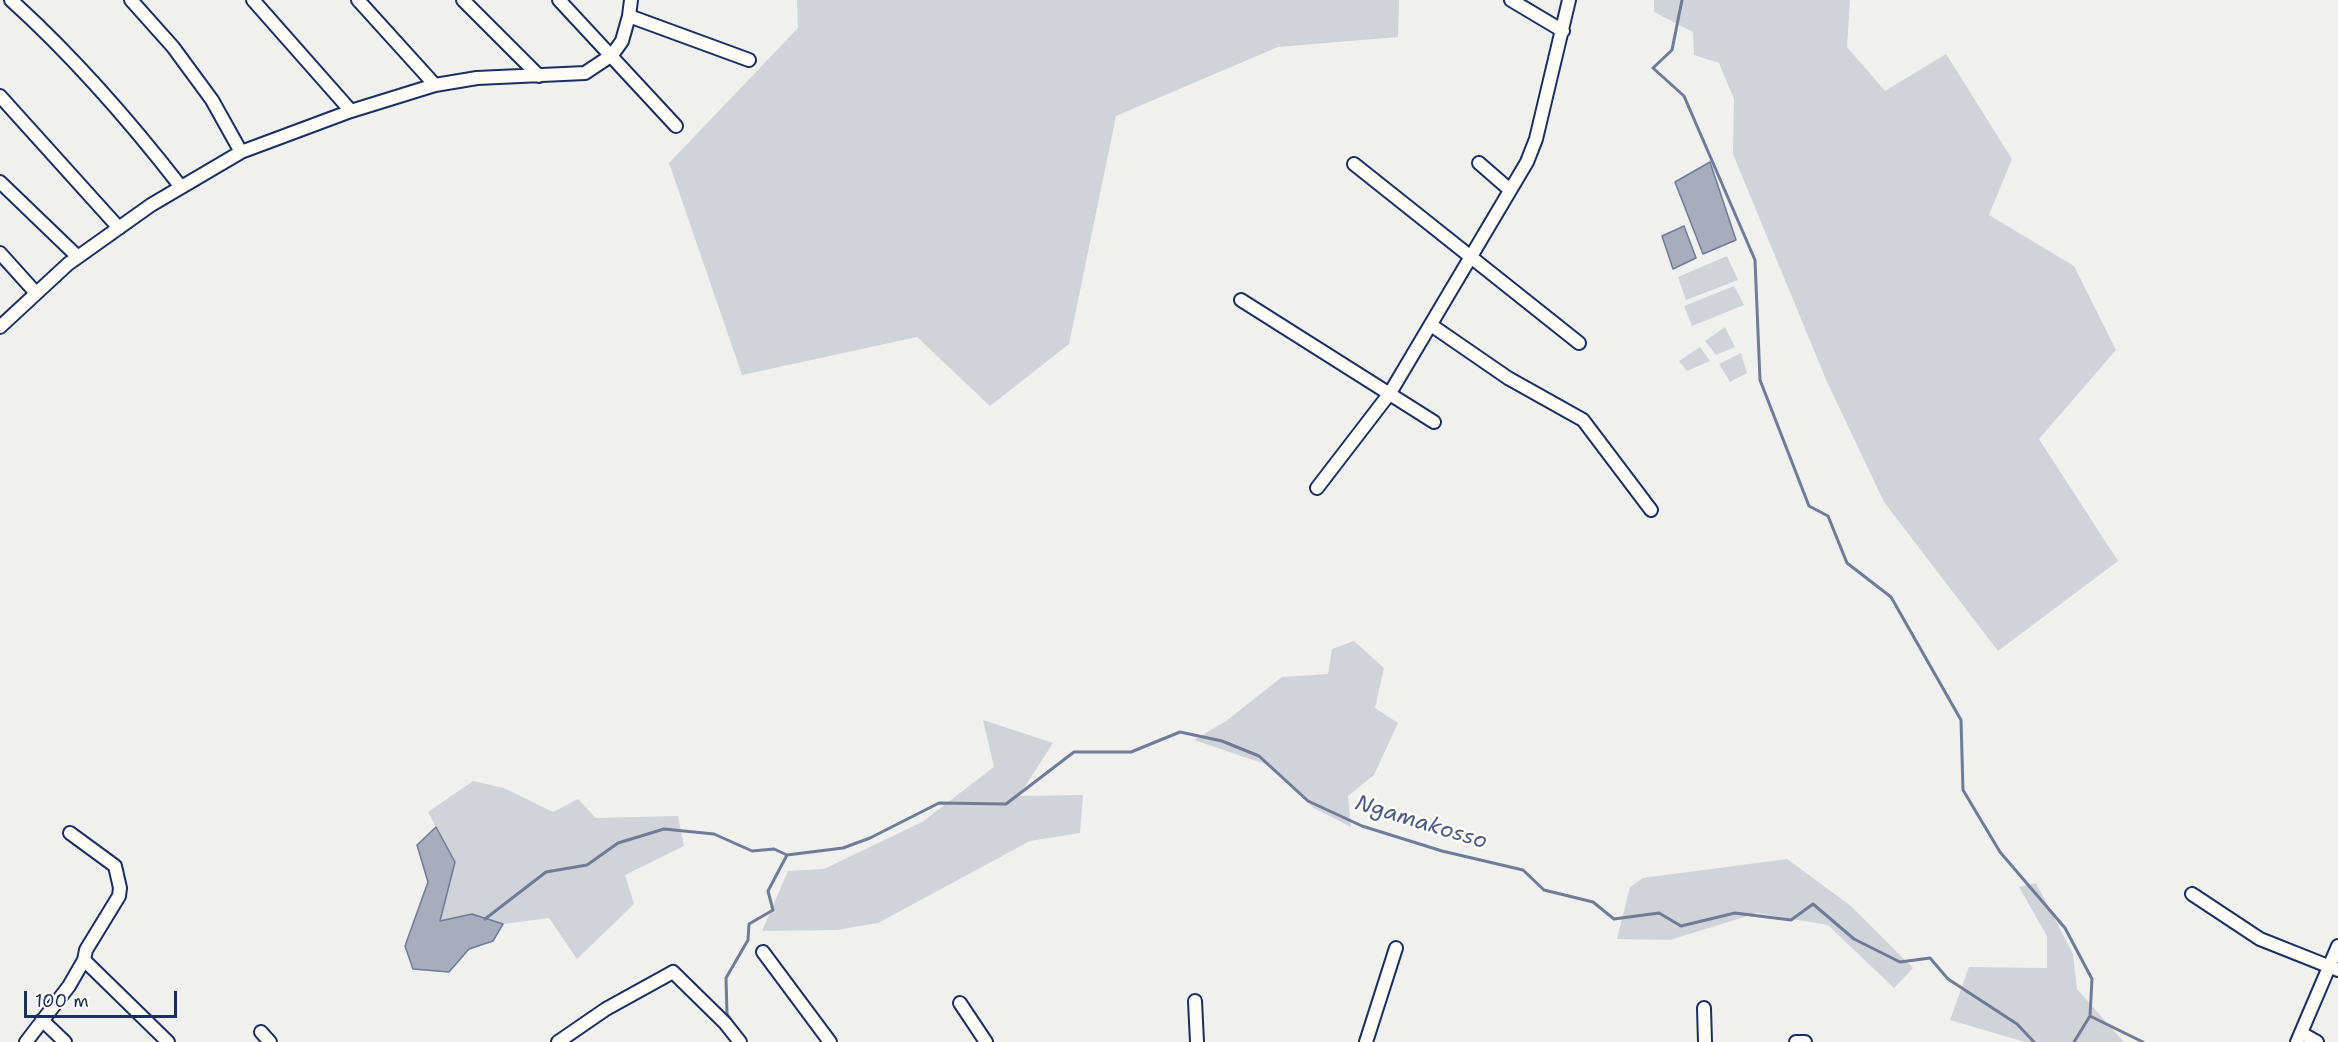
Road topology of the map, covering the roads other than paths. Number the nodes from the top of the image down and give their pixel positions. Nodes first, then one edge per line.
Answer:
1 (11, 0) edge
2 (131, 0) edge
3 (253, 0) edge
4 (358, 0) edge
5 (463, 0) edge
6 (559, 0) edge
7 (630, 0) edge
8 (1511, 0) edge
9 (1569, 0) edge
10 (629, 16) junction
11 (1563, 32) junction
12 (612, 55) junction
13 (749, 60) dead end
14 (539, 76) junction
15 (435, 85) junction
16 (0, 96) edge
17 (351, 111) junction
18 (676, 126) dead end
19 (241, 152) junction
20 (1479, 163) dead end
21 (1354, 164) dead end
22 (0, 182) edge
23 (181, 188) junction
24 (1510, 190) junction
25 (119, 228) junction
26 (0, 253) edge
27 (1471, 255) junction
28 (78, 257) junction
29 (36, 293) junction
30 (1241, 300) dead end
31 (1431, 325) junction
32 (0, 327) edge
33 (1579, 343) dead end
34 (1390, 393) junction
35 (1434, 422) dead end
36 (1317, 488) dead end
37 (1651, 510) dead end
38 (70, 833) dead end
39 (2192, 894) dead end
40 (2338, 946) edge
41 (1396, 948) dead end
42 (763, 952) dead end
43 (84, 960) junction
44 (2334, 968) edge
45 (1195, 1001) dead end
46 (960, 1003) dead end
47 (1704, 1008) dead end
48 (42, 1020) junction
49 (261, 1032) dead end
50 (2299, 1037) edge
51 (26, 1042) edge
52 (65, 1042) edge
53 (168, 1042) edge
54 (270, 1042) edge
55 (558, 1042) edge
56 (740, 1042) edge
57 (830, 1042) edge
58 (987, 1042) edge
59 (1197, 1042) edge
60 (1366, 1042) edge
61 (1705, 1042) edge
62 (1796, 1042) edge
63 (1805, 1042) edge
64 (2317, 1042) edge

1 - 23 street
2 - 19 street
3 - 17 street
4 - 15 street
5 - 14 street
6 - 12 street
7 - 10 street
8 - 11 street
9 - 11 street
10 - 12 street
10 - 13 street
11 - 24 street
12 - 14 street
12 - 18 street
14 - 15 street
15 - 17 street
16 - 25 street
17 - 19 street
19 - 23 street
20 - 24 street
21 - 27 street
22 - 28 street
23 - 25 street
24 - 27 street
25 - 28 street
26 - 29 street
27 - 31 street
27 - 33 street
28 - 29 street
29 - 32 street
30 - 34 street
31 - 34 street
31 - 37 street
34 - 35 street
34 - 36 street
38 - 43 street
39 - 44 street
40 - 44 street
41 - 60 street
42 - 57 street
43 - 48 street
43 - 53 street
44 - 50 street
45 - 59 street
46 - 58 street
47 - 61 street
48 - 51 street
48 - 52 street
49 - 54 street
50 - 64 street
55 - 56 street
62 - 63 street

